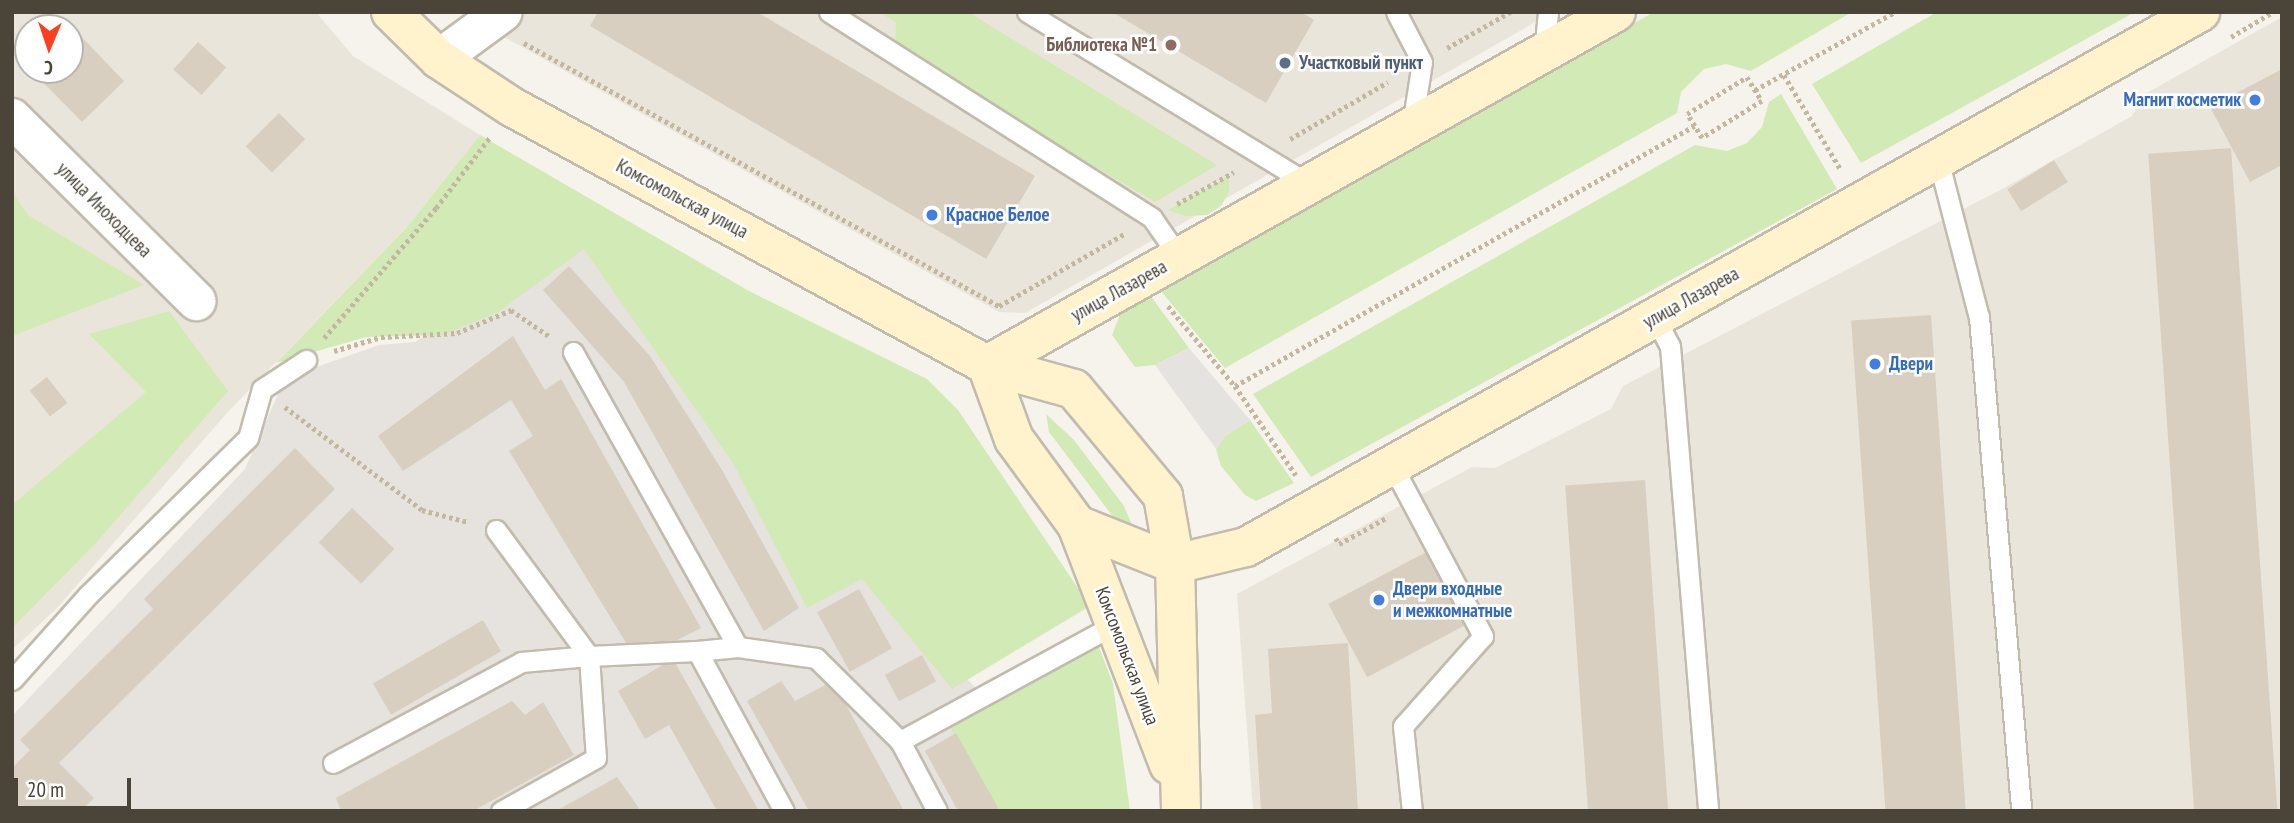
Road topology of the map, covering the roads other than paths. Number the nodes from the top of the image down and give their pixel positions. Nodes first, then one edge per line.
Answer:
1 (391, 12) edge
2 (829, 12) edge
3 (1027, 12) edge
4 (1396, 12) edge
5 (1548, 12) edge
6 (1616, 12) edge
7 (2200, 12) edge
8 (496, 18) edge
9 (1544, 53) junction
10 (439, 59) junction
11 (12, 118) edge
12 (1412, 126) junction
13 (1938, 159) junction
14 (1309, 184) junction
15 (1179, 257) junction
16 (196, 301) dead end
17 (1655, 318) junction
18 (573, 352) road end
19 (306, 360) road end
20 (987, 365) junction
21 (1392, 465) junction
22 (1077, 525) junction
23 (496, 530) road end
24 (1175, 564) junction
25 (1114, 625) junction
26 (738, 647) junction
27 (697, 651) junction
28 (589, 656) junction
29 (12, 680) edge
30 (900, 741) junction
31 (333, 763) dead end
32 (1180, 798) edge
33 (501, 811) edge
34 (785, 811) edge
35 (937, 811) edge
36 (1412, 811) edge
37 (1708, 811) edge
38 (2021, 811) edge

1 - 10 main road, Комсомольская улица
2 - 15 lane
3 - 14 lane
4 - 12 lane
5 - 9 lane
6 - 9 main road, улица Лазарева
7 - 13 main road, улица Лазарева
8 - 10 street
9 - 12 main road, улица Лазарева
10 - 20 main road, Комсомольская улица
11 - 16 street, улица Иноходцева
12 - 14 main road, улица Лазарева
13 - 17 main road, улица Лазарева
13 - 38 lane
14 - 15 main road, улица Лазарева
15 - 20 main road, улица Лазарева
17 - 21 main road, улица Лазарева
17 - 37 lane
18 - 26 lane
19 - 29 lane
20 - 22 main road, Комсомольская улица
20 - 24 main road, Комсомольская улица
21 - 24 main road, улица Лазарева
21 - 36 lane
22 - 24 main road
22 - 25 main road, Комсомольская улица
23 - 28 lane
24 - 32 main road, Комсомольская улица
25 - 30 lane
25 - 32 main road, Комсомольская улица
26 - 27 lane
26 - 30 lane
27 - 28 lane
27 - 34 lane
28 - 31 lane
28 - 33 lane
30 - 35 lane

